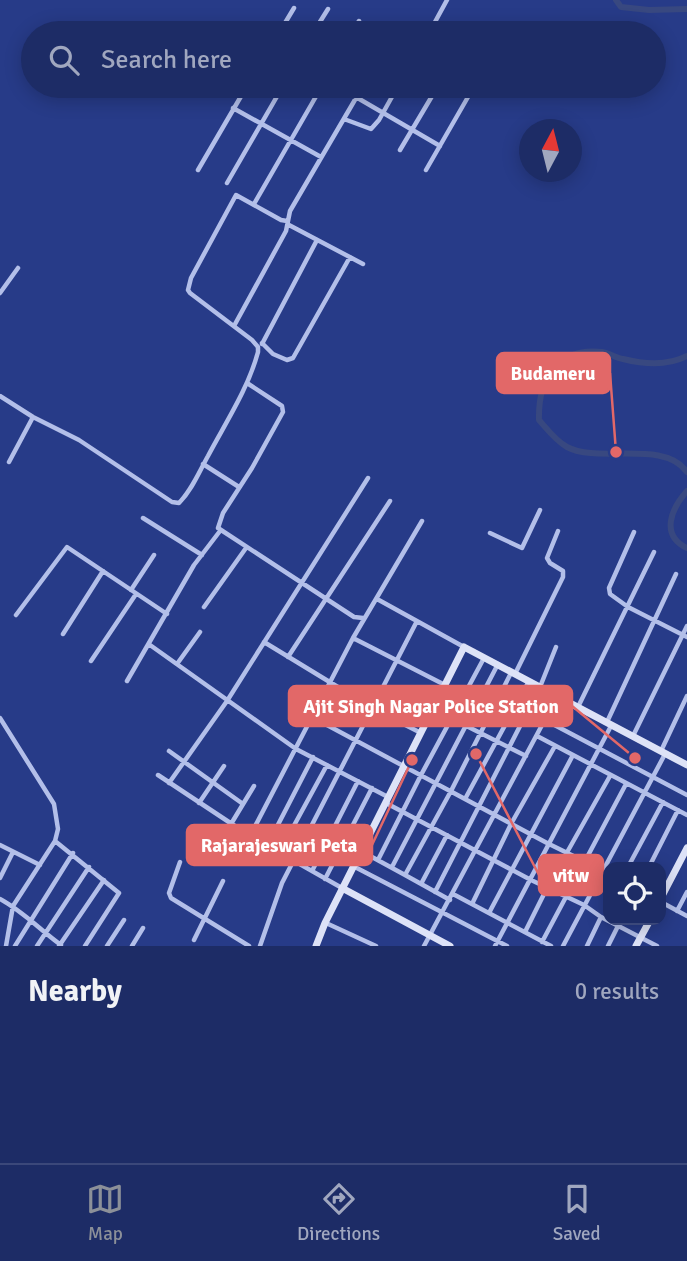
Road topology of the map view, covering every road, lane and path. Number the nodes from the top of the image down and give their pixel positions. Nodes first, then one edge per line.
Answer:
1 (447, 0) edge
2 (294, 8) dead end
3 (328, 9) dead end
4 (286, 21) edge
5 (320, 21) edge
6 (436, 21) edge
7 (239, 98) edge
8 (276, 98) edge
9 (315, 98) edge
10 (355, 98) edge
11 (358, 98) edge
12 (391, 98) edge
13 (431, 98) edge
14 (467, 98) edge
15 (233, 108) junction
16 (383, 112) junction
17 (344, 119) junction
18 (261, 125) junction
19 (413, 130) junction
20 (290, 141) junction
21 (440, 146) junction
22 (400, 150) dead end
23 (321, 157) junction
24 (198, 170) dead end
25 (426, 170) dead end
26 (227, 183) dead end
27 (254, 204) junction
28 (288, 223) junction
29 (317, 240) junction
30 (350, 257) junction
31 (363, 264) dead end
32 (18, 268) dead end
33 (0, 293) edge
34 (234, 326) junction
35 (260, 345) junction
36 (247, 383) junction
37 (0, 396) edge
38 (33, 417) junction
39 (9, 462) dead end
40 (203, 464) junction
41 (368, 478) dead end
42 (239, 487) junction
43 (390, 501) dead end
44 (540, 510) dead end
45 (143, 518) dead end
46 (422, 521) dead end
47 (220, 531) junction
48 (558, 531) dead end
49 (634, 532) dead end
50 (490, 533) dead end
51 (246, 548) junction
52 (654, 552) dead end
53 (154, 555) dead end
54 (202, 555) junction
55 (103, 571) junction
56 (676, 574) dead end
57 (302, 582) junction
58 (131, 590) junction
59 (136, 594) junction
60 (328, 598) junction
61 (377, 599) junction
62 (204, 607) dead end
63 (628, 607) junction
64 (167, 614) junction
65 (16, 615) dead end
66 (364, 618) junction
67 (417, 621) junction
68 (655, 621) junction
69 (687, 626) edge
70 (200, 632) dead end
71 (63, 634) dead end
72 (685, 636) edge
73 (353, 639) junction
74 (264, 642) junction
75 (150, 645) junction
76 (464, 646) junction
77 (556, 648) dead end
78 (288, 657) junction
79 (485, 657) junction
80 (92, 661) dead end
81 (398, 661) junction
82 (177, 664) junction
83 (498, 664) junction
84 (514, 673) junction
85 (127, 681) dead end
86 (529, 681) junction
87 (331, 684) junction
88 (445, 685) junction
89 (540, 687) junction
90 (558, 696) junction
91 (687, 696) edge
92 (227, 701) junction
93 (578, 707) junction
94 (373, 709) junction
95 (433, 709) junction
96 (312, 717) junction
97 (0, 718) edge
98 (452, 718) junction
99 (545, 720) junction
100 (609, 724) junction
101 (466, 725) junction
102 (421, 733) junction
103 (481, 733) junction
104 (537, 736) junction
105 (633, 736) junction
106 (356, 741) junction
107 (497, 741) junction
108 (555, 746) junction
109 (510, 747) junction
110 (598, 748) junction
111 (296, 749) junction
112 (169, 751) dead end
113 (663, 752) junction
114 (573, 755) junction
115 (526, 756) junction
116 (313, 757) junction
117 (184, 762) junction
118 (589, 764) junction
119 (327, 765) junction
120 (687, 765) edge
121 (224, 766) dead end
122 (404, 766) junction
123 (340, 772) junction
124 (158, 775) dead end
125 (421, 775) junction
126 (610, 776) junction
127 (653, 776) junction
128 (358, 781) junction
129 (213, 782) junction
130 (169, 783) junction
131 (435, 783) junction
132 (626, 784) junction
133 (254, 786) dead end
134 (372, 788) junction
135 (451, 791) junction
136 (644, 794) junction
137 (687, 795) edge
138 (465, 799) junction
139 (387, 800) junction
140 (663, 802) junction
141 (199, 803) junction
142 (243, 804) junction
143 (478, 806) junction
144 (677, 810) junction
145 (402, 812) junction
146 (495, 815) junction
147 (687, 815) edge
148 (416, 820) junction
149 (231, 824) junction
150 (511, 824) junction
151 (432, 827) junction
152 (530, 833) junction
153 (447, 835) junction
154 (250, 836) junction
155 (55, 841) junction
156 (461, 842) junction
157 (547, 843) junction
158 (0, 845) edge
159 (267, 846) junction
160 (687, 848) edge
161 (361, 851) junction
162 (476, 851) junction
163 (13, 852) junction
164 (568, 852) junction
165 (73, 853) junction
166 (279, 853) junction
167 (378, 860) junction
168 (494, 860) junction
169 (585, 860) junction
170 (294, 861) junction
171 (180, 862) dead end
172 (610, 862) edge
173 (631, 862) edge
174 (651, 862) edge
175 (40, 865) junction
176 (354, 866) junction
177 (89, 867) junction
178 (392, 867) junction
179 (511, 869) junction
180 (603, 870) edge
181 (312, 871) junction
182 (405, 874) junction
183 (603, 874) edge
184 (0, 878) edge
185 (325, 878) junction
186 (104, 880) junction
187 (531, 880) junction
188 (223, 881) dead end
189 (421, 884) junction
190 (342, 888) junction
191 (547, 888) junction
192 (666, 890) edge
193 (435, 892) junction
194 (687, 892) edge
195 (453, 894) junction
196 (564, 897) junction
197 (0, 899) edge
198 (450, 900) junction
199 (666, 903) edge
200 (472, 904) junction
201 (584, 905) junction
202 (13, 906) junction
203 (677, 911) junction
204 (443, 913) junction
205 (489, 913) junction
206 (687, 916) edge
207 (601, 917) junction
208 (205, 918) junction
209 (32, 919) junction
210 (124, 920) dead end
211 (325, 923) junction
212 (507, 923) junction
213 (647, 925) edge
214 (618, 926) junction
215 (143, 928) dead end
216 (525, 932) junction
217 (45, 933) junction
218 (431, 935) junction
219 (640, 938) junction
220 (194, 940) dead end
221 (542, 942) junction
222 (362, 943) edge
223 (496, 944) edge
224 (6, 946) edge
225 (15, 946) edge
226 (37, 946) edge
227 (60, 946) edge
228 (85, 946) edge
229 (107, 946) edge
230 (132, 946) edge
231 (249, 946) edge
232 (260, 946) edge
233 (316, 946) edge
234 (376, 946) edge
235 (424, 946) edge
236 (450, 946) edge
237 (507, 946) edge
238 (551, 946) edge
239 (563, 946) edge
240 (587, 946) edge
241 (608, 946) edge
242 (636, 946) edge
243 (657, 946) edge

1 - 6 street
2 - 4 street
3 - 5 street
7 - 15 street
8 - 18 street
9 - 20 street
10 - 17 street
11 - 16 street
12 - 16 street
13 - 19 street
14 - 21 street
15 - 18 street
15 - 24 street
16 - 17 street
16 - 19 street
17 - 23 street
18 - 20 street
18 - 26 street
19 - 21 street
19 - 22 street
20 - 23 street
20 - 27 street
21 - 25 street
23 - 28 street
27 - 28 street
27 - 34 street
28 - 29 street
28 - 34 street
29 - 30 street
29 - 35 street
30 - 31 street
30 - 35 street
32 - 33 street
34 - 35 street
35 - 36 street
36 - 40 street
36 - 42 street
37 - 38 street
38 - 39 street
38 - 40 street
40 - 42 street
41 - 57 street
42 - 47 street
43 - 60 street
44 - 50 street
45 - 54 street
46 - 61 street
47 - 51 street
47 - 54 street
48 - 84 street
49 - 63 street
51 - 57 street
51 - 62 street
52 - 63 street
53 - 58 street
54 - 64 street
55 - 58 street
55 - 65 street
55 - 71 street
56 - 68 street
57 - 60 street
57 - 74 street
58 - 59 street
59 - 64 street
59 - 80 street
60 - 66 street
60 - 78 street
61 - 66 street
61 - 67 street
63 - 68 street
63 - 93 street
64 - 75 street
66 - 73 street
67 - 76 street
67 - 81 street
68 - 72 street
68 - 100 street
69 - 72 street
70 - 82 street
72 - 105 street
73 - 81 street
73 - 87 street
74 - 78 street
74 - 92 street
75 - 82 street
75 - 85 street
76 - 79 street
76 - 88 street
77 - 89 street
78 - 87 street
79 - 83 street
79 - 98 street
81 - 88 street
81 - 94 street
82 - 92 street
83 - 84 street
83 - 101 street
84 - 86 street
84 - 103 street
86 - 89 street
86 - 107 street
87 - 94 street
87 - 96 street
88 - 95 street
89 - 90 street
89 - 109 street
90 - 93 street
90 - 99 street
91 - 113 street
92 - 111 street
92 - 117 street
93 - 100 street
94 - 102 street
94 - 106 street
95 - 98 street
95 - 102 street
96 - 106 street
96 - 111 street
97 - 155 street
98 - 101 street
98 - 125 street
99 - 104 street
99 - 110 street
100 - 105 street
100 - 110 street
101 - 103 street
101 - 131 street
102 - 122 street
103 - 107 street
103 - 135 street
104 - 108 street
104 - 115 street
105 - 113 street
106 - 122 street
106 - 123 street
107 - 109 street
107 - 138 street
108 - 114 street
108 - 150 street
109 - 115 street
109 - 143 street
110 - 118 street
110 - 127 street
111 - 116 street
111 - 154 street
112 - 117 street
113 - 120 street
113 - 127 street
114 - 118 street
114 - 152 street
115 - 146 street
116 - 119 street
116 - 159 street
117 - 129 street
117 - 130 street
118 - 126 street
118 - 157 street
119 - 123 street
119 - 166 street
121 - 129 street
122 - 125 street
122 - 139 street
123 - 128 street
123 - 170 street
124 - 130 street
125 - 131 street
125 - 145 street
126 - 132 street
126 - 164 street
127 - 136 street
127 - 137 street
128 - 134 street
128 - 181 street
129 - 141 street
129 - 142 street
130 - 141 street
131 - 135 street
131 - 148 street
132 - 136 street
132 - 169 street
133 - 142 street
134 - 139 street
134 - 185 street
135 - 138 street
135 - 151 street
136 - 140 street
136 - 172 street
138 - 143 street
139 - 145 street
139 - 161 street
140 - 144 street
140 - 173 street
141 - 149 street
142 - 149 street
143 - 146 street
143 - 156 street
144 - 147 street
144 - 174 street
145 - 148 street
145 - 167 street
146 - 150 street
146 - 162 street
148 - 151 street
148 - 178 street
149 - 154 street
150 - 152 street
150 - 168 street
151 - 153 street
151 - 182 street
152 - 157 street
152 - 179 street
153 - 156 street
153 - 189 street
154 - 159 street
155 - 165 street
155 - 175 street
156 - 162 street
156 - 193 street
157 - 164 street
157 - 187 street
158 - 163 street
159 - 166 street
160 - 192 street
161 - 167 street
161 - 176 street
162 - 168 street
162 - 195 street
163 - 175 street
163 - 184 street
164 - 169 street
164 - 191 street
165 - 177 street
165 - 209 street
166 - 170 street
167 - 178 street
168 - 179 street
168 - 200 street
169 - 180 street
169 - 196 street
170 - 181 street
170 - 232 street
171 - 208 street
175 - 202 street
176 - 190 street
176 - 204 street
177 - 186 street
177 - 217 street
178 - 182 street
179 - 187 street
179 - 205 street
181 - 185 street
182 - 189 street
183 - 201 street
185 - 190 street
186 - 227 street
186 - 228 street
187 - 191 street
187 - 212 street
188 - 208 street
189 - 193 street
190 - 211 street
190 - 218 street
191 - 196 street
191 - 216 street
193 - 198 street
194 - 203 street
195 - 198 street
195 - 200 street
196 - 201 street
196 - 221 street
197 - 202 street
198 - 204 street
199 - 203 street
200 - 205 street
201 - 207 street
201 - 239 street
202 - 209 street
202 - 224 street
203 - 206 street
204 - 218 street
204 - 223 street
205 - 212 street
207 - 214 street
207 - 240 street
208 - 220 street
208 - 231 street
209 - 217 street
209 - 225 street
210 - 229 street
211 - 222 street
211 - 233 street
212 - 216 street
212 - 223 street
213 - 219 street
214 - 219 street
214 - 241 street
215 - 230 street
216 - 221 street
217 - 226 street
217 - 227 street
218 - 235 street
218 - 236 street
219 - 242 street
219 - 243 street
221 - 238 street
222 - 234 street
223 - 237 street

